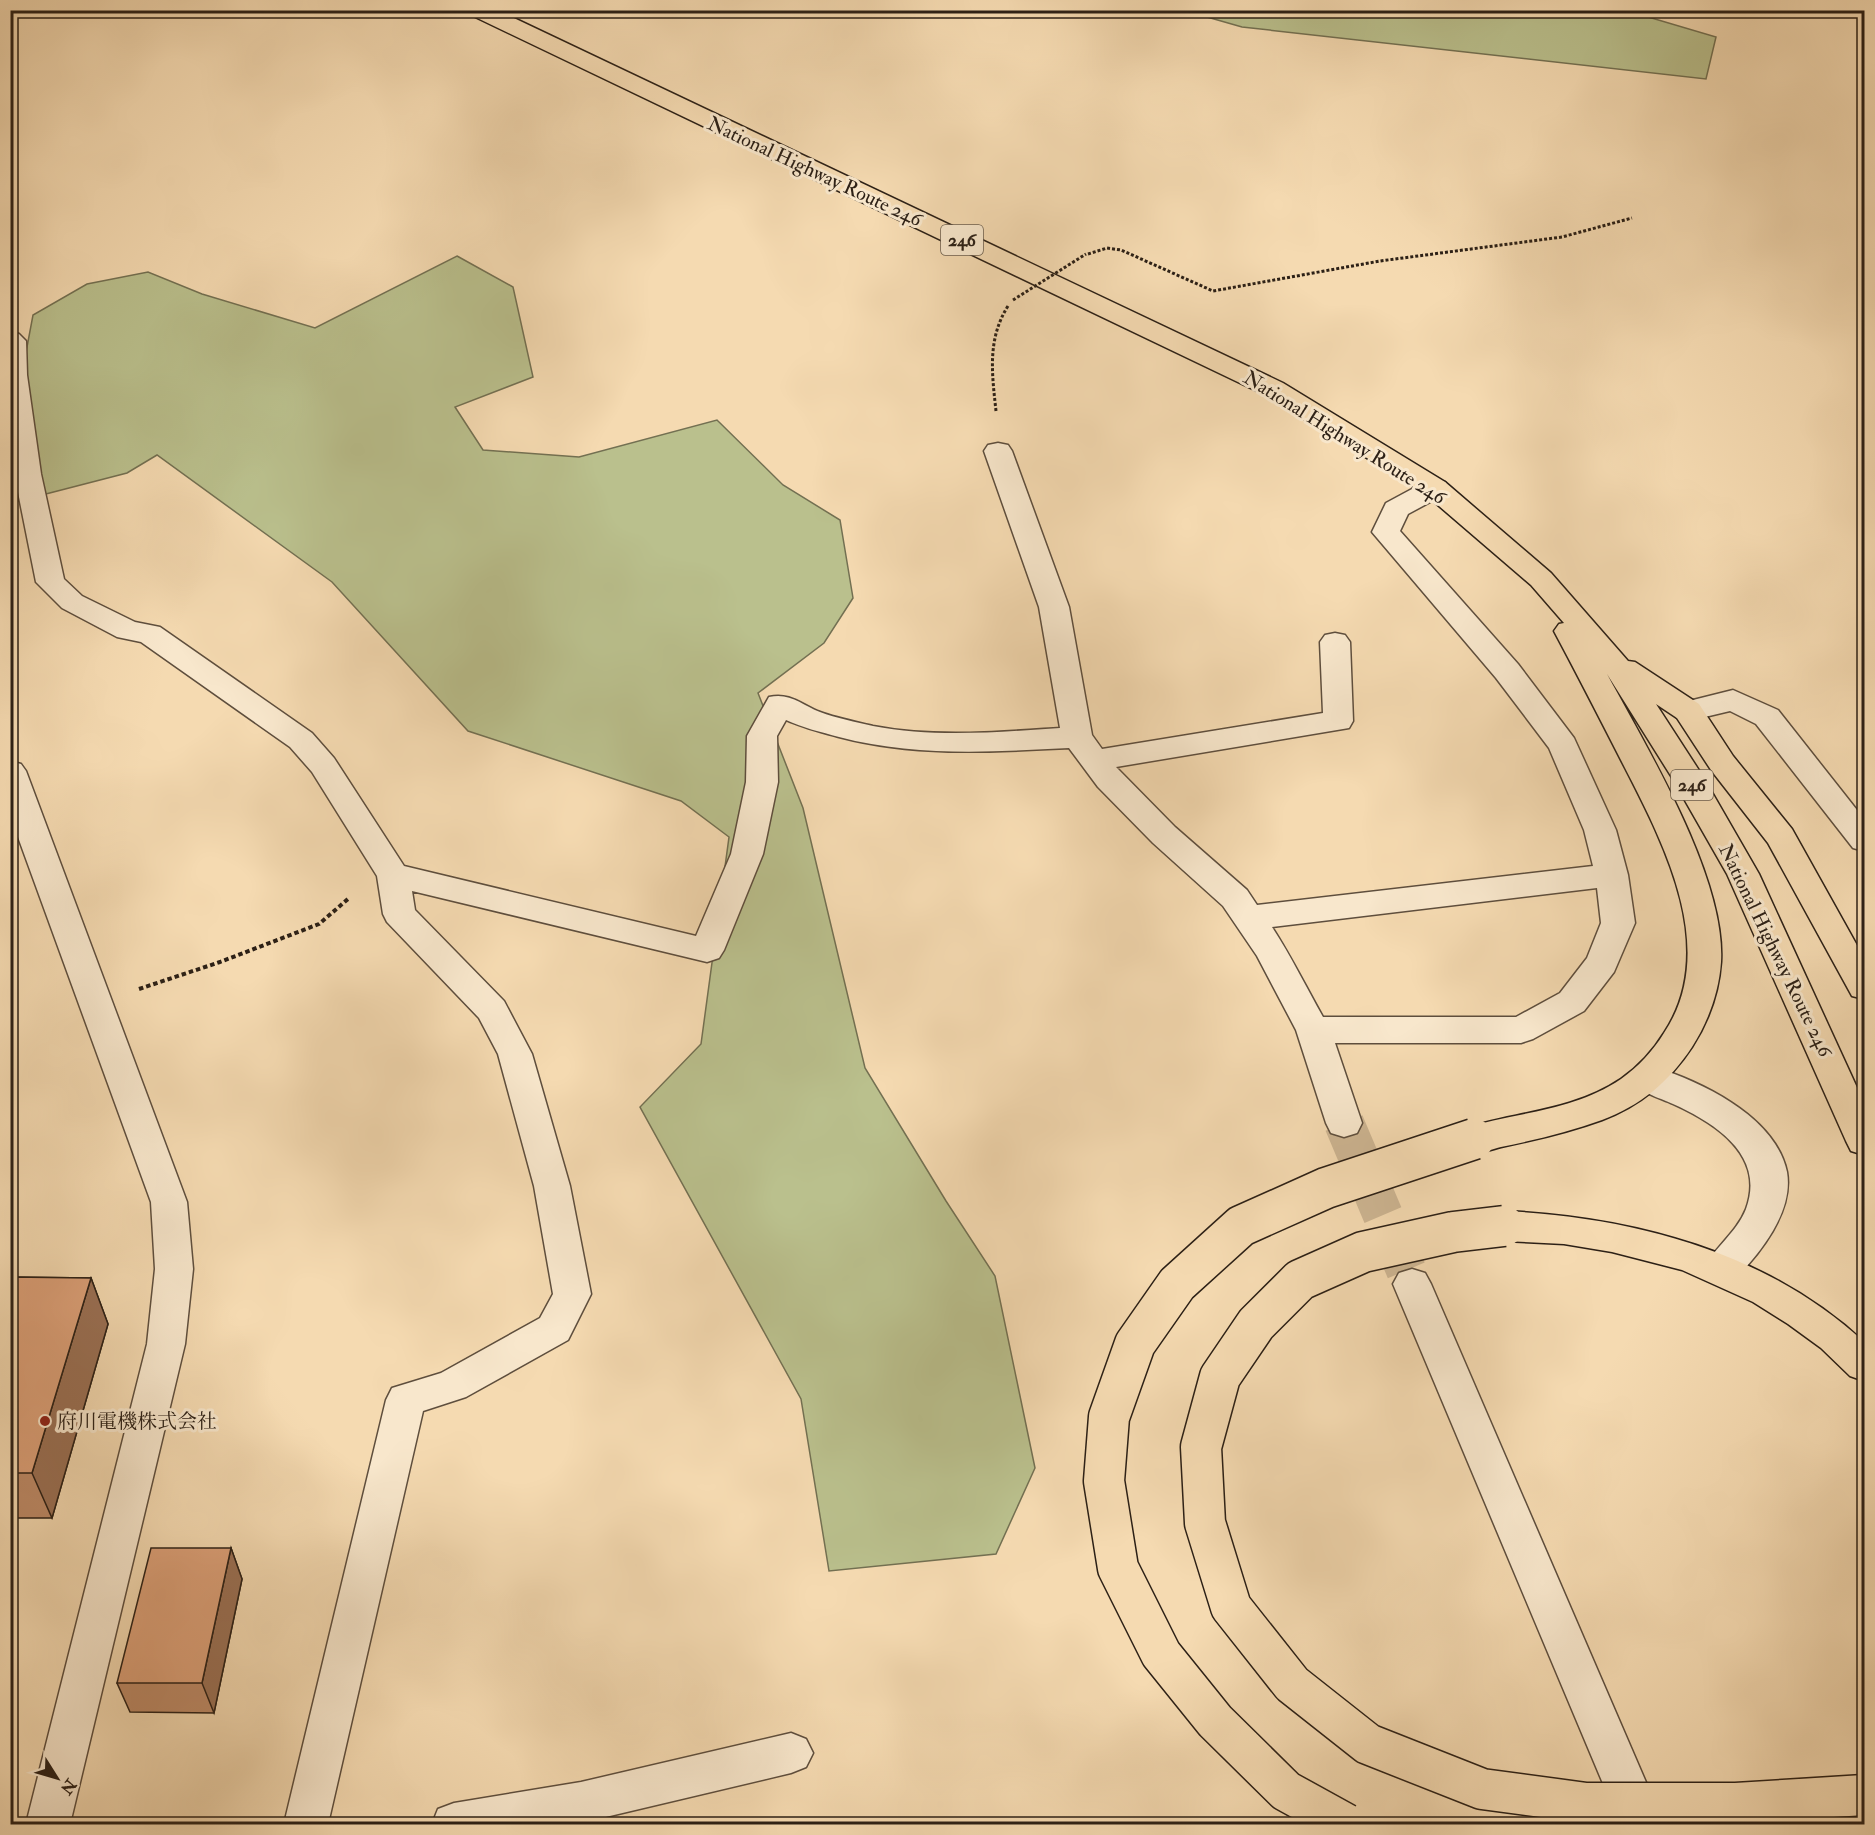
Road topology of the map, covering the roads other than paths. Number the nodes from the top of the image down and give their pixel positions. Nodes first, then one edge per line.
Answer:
1 (479, 10) edge
2 (10, 339) edge
3 (998, 451) road end
4 (1436, 488) junction
5 (1540, 579) junction
6 (1335, 642) dead end
7 (1615, 663) junction
8 (1688, 711) junction
9 (1086, 749) junction
10 (10, 771) edge
11 (1864, 840) edge
12 (389, 869) junction
13 (1611, 875) junction
14 (1249, 918) junction
15 (1864, 987) edge
16 (1313, 1030) junction
17 (1648, 1078) junction
18 (1344, 1123) tunnel mouth
19 (1864, 1141) edge
20 (1722, 1269) junction
21 (1412, 1284) tunnel mouth
22 (1864, 1365) edge
23 (791, 1753) dead end
24 (1864, 1795) edge
25 (48, 1824) edge
26 (306, 1824) edge
27 (454, 1824) edge
28 (1346, 1824) edge
29 (1642, 1824) edge

1 - 4 highway, National Highway Route 246 / 246
2 - 12 street
3 - 9 street
4 - 5 highway, National Highway Route 246 / 246
4 - 13 street
5 - 7 highway, National Highway Route 246 / 246
5 - 17 highway
6 - 9 street
7 - 8 highway
7 - 19 highway, National Highway Route 246 / 246
8 - 11 street
8 - 15 highway
9 - 12 street
9 - 14 street
10 - 25 street
12 - 26 street
13 - 14 street
13 - 16 street
14 - 16 street
16 - 18 street
17 - 20 street
17 - 28 highway, bridge
20 - 22 highway
20 - 24 highway, bridge
21 - 29 street
23 - 27 street

